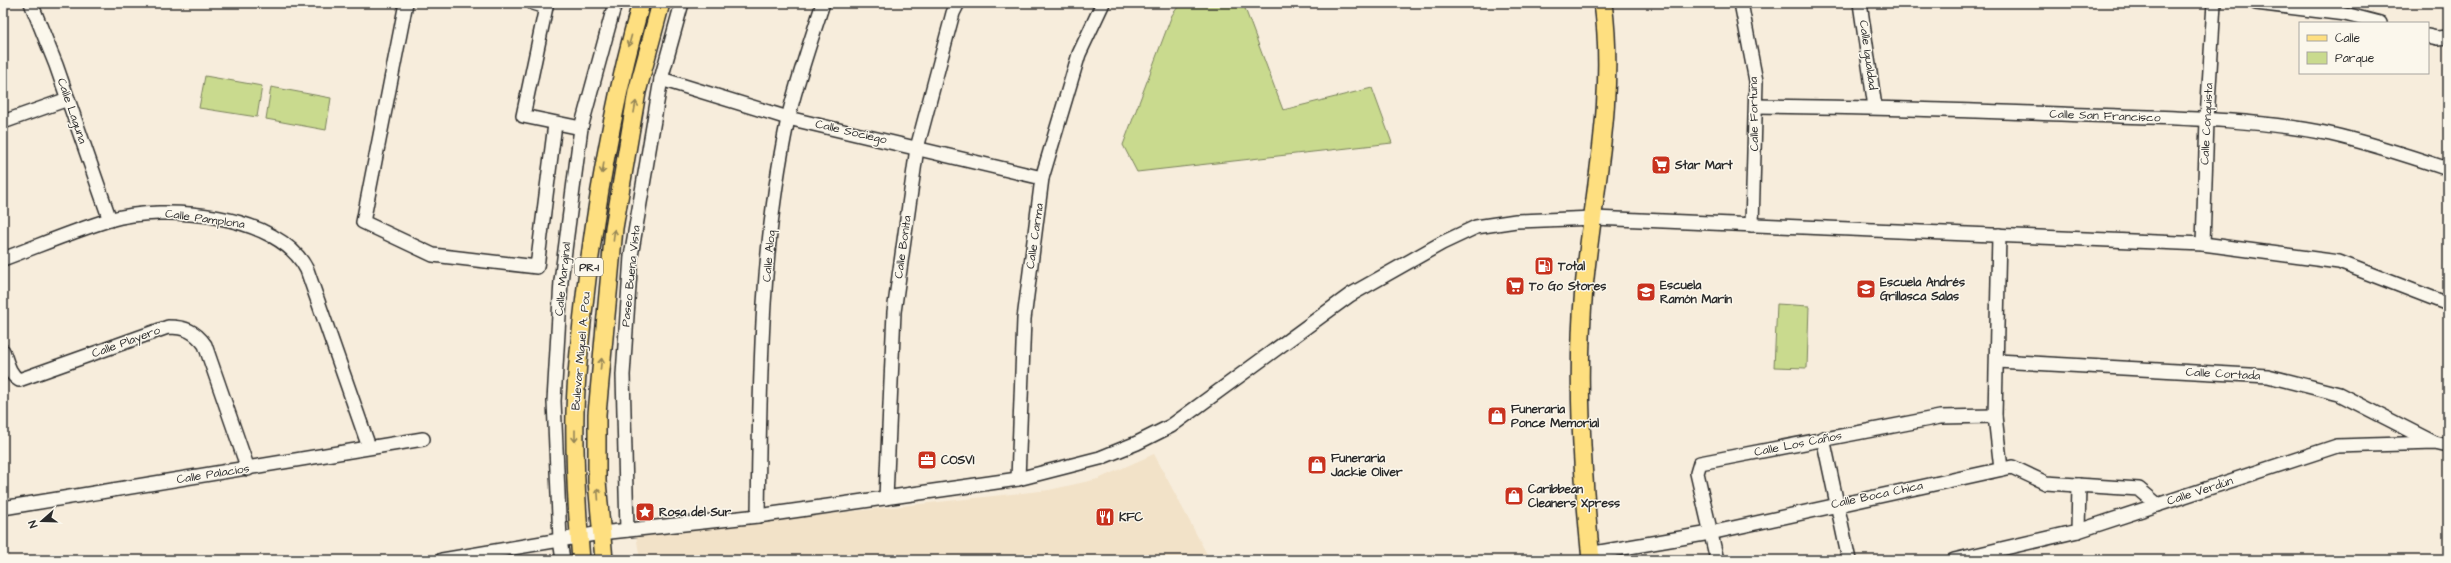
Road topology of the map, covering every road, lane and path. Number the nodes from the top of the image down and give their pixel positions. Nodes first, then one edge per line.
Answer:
1 (31, 3) edge
2 (406, 3) edge
3 (532, 3) edge
4 (615, 3) edge
5 (641, 3) edge
6 (661, 3) edge
7 (682, 3) edge
8 (823, 3) edge
9 (958, 3) edge
10 (1103, 3) edge
11 (1603, 3) edge
12 (1741, 3) edge
13 (1860, 3) edge
14 (2214, 3) edge
15 (2256, 3) edge
16 (2376, 22) edge
17 (2429, 36) edge
18 (2448, 37) edge
19 (661, 79) junction
20 (68, 99) junction
21 (1756, 106) junction
22 (1875, 107) junction
23 (788, 118) junction
24 (2207, 120) junction
25 (3, 122) edge
26 (555, 124) junction
27 (582, 128) junction
28 (917, 148) junction
29 (2448, 169) edge
30 (1042, 178) junction
31 (1594, 218) junction
32 (110, 220) junction
33 (1752, 225) junction
34 (1999, 235) junction
35 (2203, 244) junction
36 (3, 259) edge
37 (2448, 304) edge
38 (3, 351) edge
39 (1997, 361) junction
40 (1994, 416) junction
41 (1823, 438) junction
42 (423, 439) dead end
43 (2435, 443) junction
44 (369, 446) junction
45 (2448, 446) edge
46 (248, 469) junction
47 (2001, 469) junction
48 (1018, 479) junction
49 (2079, 485) junction
50 (886, 498) junction
51 (1837, 504) junction
52 (2158, 505) junction
53 (3, 508) edge
54 (758, 516) junction
55 (627, 530) junction
56 (2078, 531) junction
57 (601, 533) junction
58 (1710, 533) junction
59 (579, 536) junction
60 (560, 540) junction
61 (1590, 556) edge
62 (442, 560) edge
63 (563, 560) edge
64 (581, 560) edge
65 (604, 560) edge
66 (1717, 560) edge
67 (1849, 560) edge
68 (1954, 560) edge

1 - 20 street, Calle Laguna
2 - 26 street
3 - 26 street
4 - 27 street, Calle Marginal
5 -> 59 main road, Bulevar Miguel A. Pou / PR-1
57 -> 6 main road, Bulevar Miguel A. Pou / PR-1
7 - 19 street, Paseo Buena Vista
8 - 23 street, Calle Aloq
9 - 28 street, Calle Bonita
10 - 30 street, Calle Carma
11 - 31 main road
12 - 21 street, Calle Fortuna
13 - 22 street, Calle Igualdad
14 - 24 street, Calle Conquista
15 - 16 street
17 - 18 street
19 - 23 street, Calle Sociego
19 - 55 street, Paseo Buena Vista
20 - 25 street
20 - 32 street, Calle Laguna
21 - 22 street, Calle San Francisco
21 - 33 street, Calle Fortuna
22 - 24 street, Calle San Francisco
23 - 28 street, Calle Sociego
23 - 54 street, Calle Aloq
24 - 29 street, Calle San Francisco
24 - 35 street, Calle Conquista
26 - 27 street
27 - 60 street, Calle Marginal
28 - 30 street, Calle Sociego
28 - 50 street, Calle Bonita
30 - 48 street, Calle Carma
31 - 33 street
31 - 48 street
31 - 61 main road
32 - 36 street, Calle Pamplona
32 - 44 street, Calle Pamplona
33 - 34 street
34 - 35 street
34 - 39 street
35 - 37 street
38 - 46 street, Calle Playero
39 - 40 street
39 - 43 street, Calle Cortada
40 - 41 street, Calle Los Caños
40 - 47 street
41 - 51 street
41 - 58 street, Calle Los Caños
42 - 44 street, Calle Palacios
43 - 45 street, Calle Verdún
43 - 52 street, Calle Verdún
44 - 46 street, Calle Palacios
46 - 53 street, Calle Palacios
47 - 49 street, Calle Boca Chica
47 - 51 street, Calle Boca Chica
48 - 50 street
49 - 52 street, Calle Boca Chica
49 - 56 street
50 - 54 street
51 - 58 street, Calle Boca Chica
51 - 67 street
52 - 56 street, Calle Verdún
54 - 55 street
55 - 57 street
56 - 68 street, Calle Verdún
57 - 59 street
57 - 65 main road, Bulevar Miguel A. Pou / PR-1
58 - 61 street, Calle Boca Chica
58 - 66 street, Calle Los Caños
59 - 60 street
59 - 64 main road, Bulevar Miguel A. Pou / PR-1
60 - 62 street
60 - 63 street, Calle Marginal

